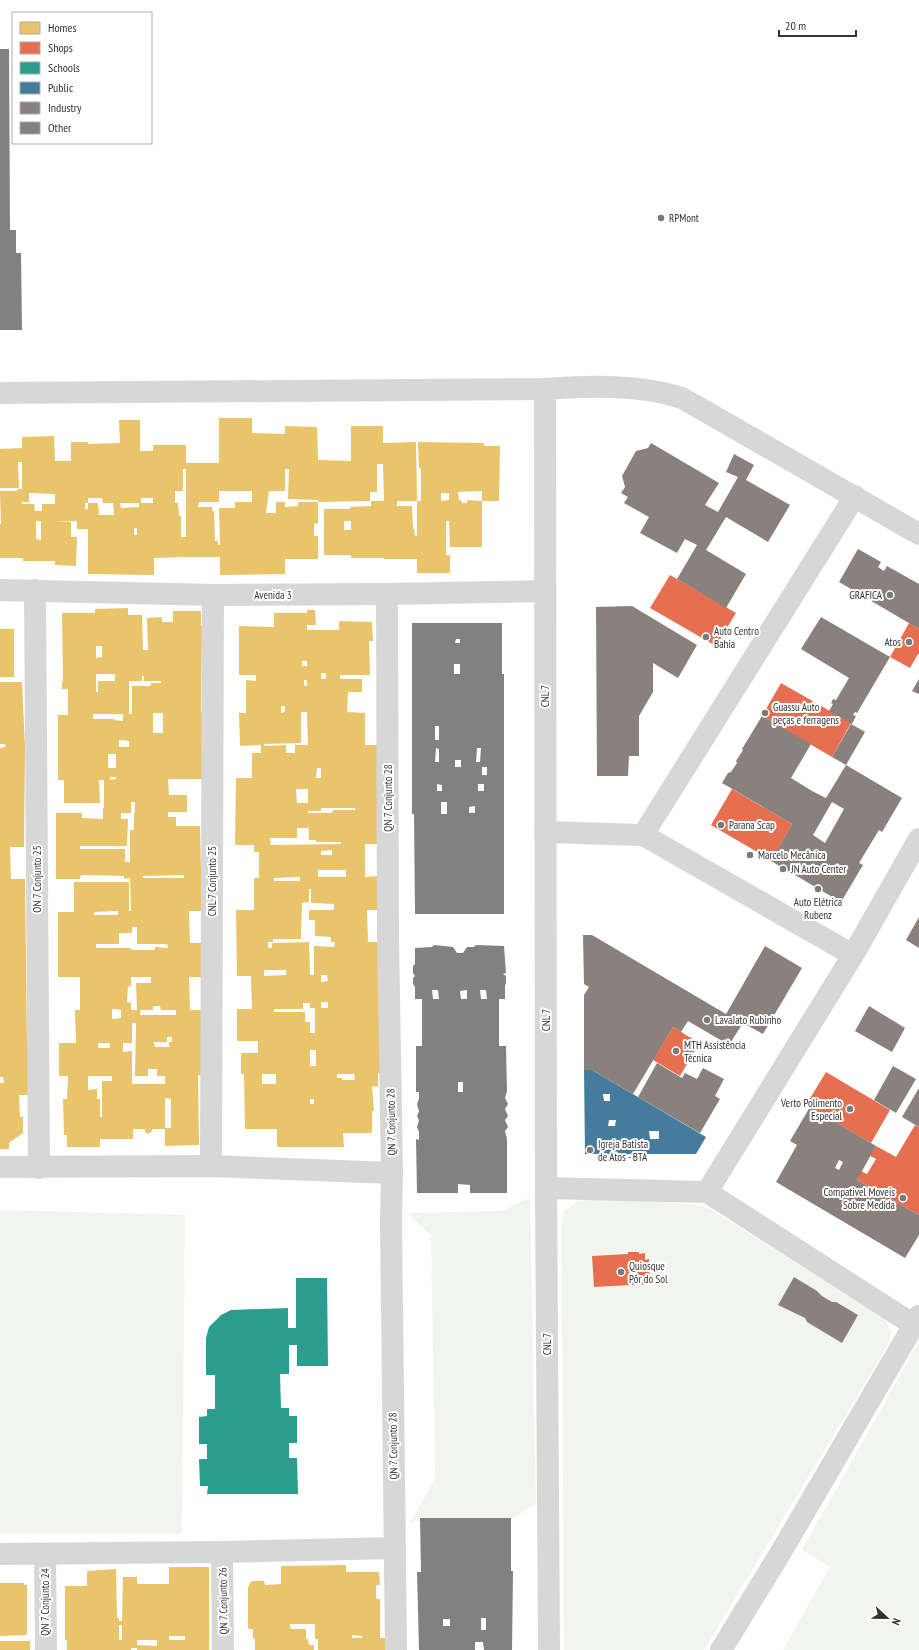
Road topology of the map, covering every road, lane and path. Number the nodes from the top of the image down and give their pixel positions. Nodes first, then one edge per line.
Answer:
1 (545, 389) junction
2 (0, 393) edge
3 (854, 496) junction
4 (919, 534) edge
5 (0, 590) edge
6 (35, 590) junction
7 (545, 591) junction
8 (388, 594) junction
9 (213, 595) junction
10 (545, 832) junction
11 (643, 834) junction
12 (919, 839) edge
13 (853, 955) junction
14 (211, 1166) junction
15 (0, 1167) edge
16 (39, 1168) junction
17 (392, 1173) junction
18 (546, 1188) junction
19 (707, 1192) junction
20 (916, 1320) edge
21 (395, 1548) junction
22 (222, 1552) junction
23 (0, 1554) edge
24 (45, 1554) junction
25 (46, 1650) edge
26 (224, 1650) edge
27 (396, 1650) edge
28 (549, 1650) edge
29 (721, 1650) edge

1 - 2 street
1 - 3 street
1 - 7 street, CNL 7
3 - 4 street
3 - 11 street
5 - 6 street, Avenida 3
6 - 9 street, Avenida 3
6 - 16 street, ON 7 Conjunto 25
7 - 8 street, Avenida 3
7 - 10 street, CNL 7
8 - 9 street, Avenida 3
8 - 17 street, QN 7 Conjunto 28
9 - 14 street, CNL 7 Conjunto 25
10 - 11 street
10 - 18 street, CNL 7
11 - 13 street
12 - 13 street
13 - 19 street
14 - 16 street
14 - 17 street
15 - 16 street
17 - 21 street, QN 7 Conjunto 28
18 - 19 street
18 - 28 street, CNL 7
19 - 20 street
20 - 29 street
21 - 22 street
21 - 27 street, QN 7 Conjunto 28
22 - 24 street
22 - 26 street, QN 7 Conjunto 26
23 - 24 street
24 - 25 street, QN 7 Conjunto 24

